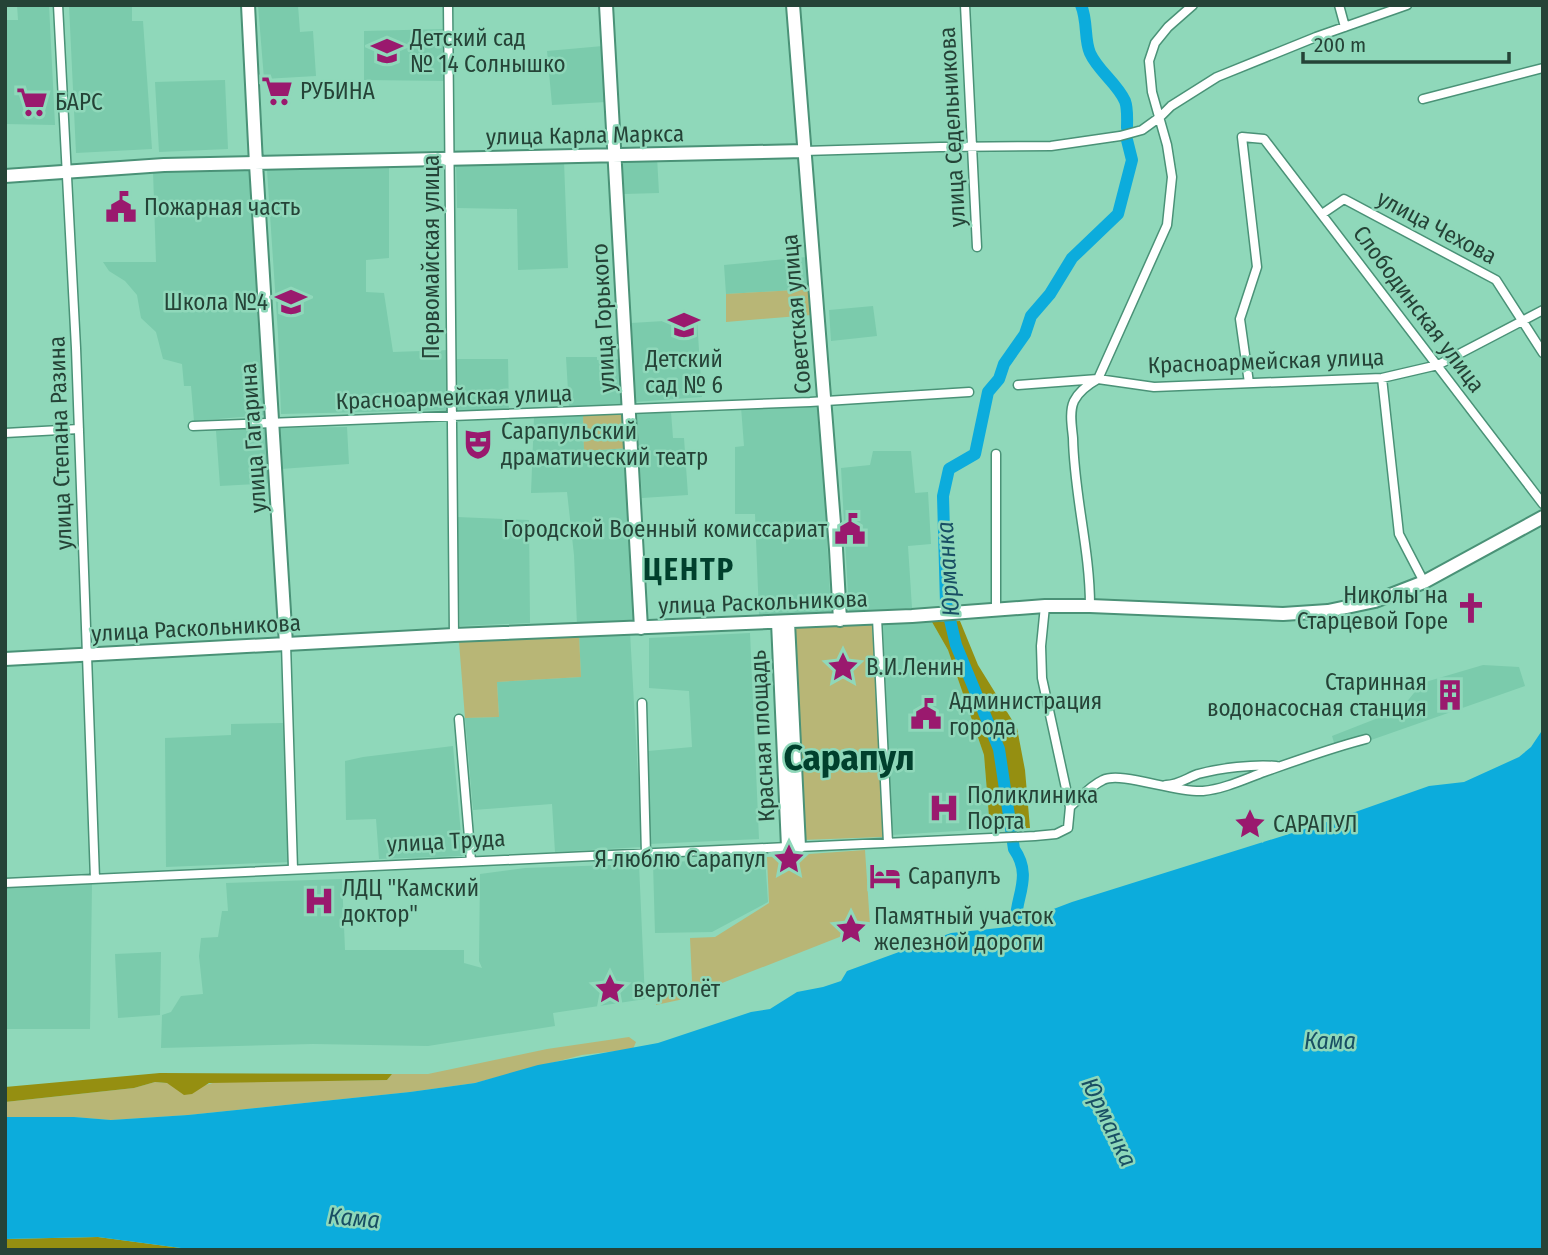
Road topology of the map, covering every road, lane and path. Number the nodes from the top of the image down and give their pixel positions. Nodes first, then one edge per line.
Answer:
1 (58, 5) edge
2 (248, 5) edge
3 (448, 5) edge
4 (606, 5) edge
5 (793, 5) edge
6 (965, 5) edge
7 (1193, 5) edge
8 (1339, 5) edge
9 (1406, 5) edge
10 (1345, 27) junction
11 (1543, 68) edge
12 (1423, 99) dead end
13 (1160, 117) junction
14 (971, 147) junction
15 (804, 151) junction
16 (615, 155) junction
17 (450, 159) junction
18 (256, 164) junction
19 (65, 173) junction
20 (5, 176) edge
21 (1322, 214) junction
22 (977, 247) dead end
23 (1543, 310) edge
24 (1523, 320) junction
25 (1543, 354) edge
26 (1438, 365) junction
27 (1382, 378) junction
28 (1098, 379) junction
29 (1249, 383) junction
30 (1018, 385) dead end
31 (969, 392) dead end
32 (824, 402) junction
33 (629, 409) junction
34 (452, 416) junction
35 (274, 424) junction
36 (192, 426) dead end
37 (79, 429) junction
38 (5, 433) edge
39 (996, 454) dead end
40 (1543, 504) edge
41 (1543, 517) edge
42 (1424, 582) junction
43 (1090, 606) junction
44 (1045, 607) junction
45 (992, 612) junction
46 (877, 618) junction
47 (840, 620) junction
48 (783, 622) junction
49 (641, 628) junction
50 (454, 635) junction
51 (286, 644) junction
52 (87, 655) junction
53 (5, 659) edge
54 (642, 703) dead end
55 (459, 719) dead end
56 (1366, 739) dead end
57 (1280, 766) junction
58 (1153, 785) junction
59 (1070, 807) junction
60 (888, 843) junction
61 (794, 847) junction
62 (646, 853) junction
63 (471, 861) junction
64 (293, 869) junction
65 (95, 879) junction
66 (5, 883) edge

1 - 19 street, улица Степана Разина
2 - 18 main road, улица Гагарина
3 - 17 street, Первомайская улица
4 - 16 main road, улица Горького
5 - 15 main road, Советская улица
6 - 14 street, улица Седельникова
7 - 13 street
8 - 10 street
9 - 10 street, улица Карла Маркса
10 - 13 street, улица Карла Маркса
11 - 12 street
13 - 14 street, улица Карла Маркса
13 - 28 street
14 - 15 street, улица Карла Маркса
14 - 22 street, улица Седельникова
15 - 16 main road, улица Карла Маркса
15 - 32 main road, Советская улица
16 - 17 main road, улица Карла Маркса
16 - 33 main road, улица Горького
17 - 18 main road, улица Карла Маркса
17 - 34 street, Первомайская улица
18 - 19 main road, улица Карла Маркса
18 - 35 main road, улица Гагарина
19 - 20 main road, улица Карла Маркса
19 - 37 street, улица Степана Разина
21 - 24 street, улица Чехова
21 - 26 street, Слободинская улица
21 - 29 street, Слободинская улица
23 - 24 street, Красноармейская улица
24 - 25 street, улица Чехова
24 - 26 street, Красноармейская улица
26 - 27 street, Красноармейская улица
26 - 40 street, Слободинская улица
27 - 29 street, Красноармейская улица
27 - 42 street
28 - 29 street, Красноармейская улица
28 - 30 street, Красноармейская улица
28 - 43 street
31 - 32 street, Красноармейская улица
32 - 33 street, Красноармейская улица
32 - 47 main road, Советская улица
33 - 34 street, Красноармейская улица
33 - 49 main road, улица Горького
34 - 35 street, Красноармейская улица
34 - 50 street, Первомайская улица
35 - 36 street, Красноармейская улица
35 - 51 main road, улица Гагарина
37 - 38 street
37 - 52 street, улица Степана Разина
39 - 45 street
41 - 42 main road, улица Раскольникова
42 - 43 main road, улица Раскольникова
43 - 44 main road, улица Раскольникова
44 - 45 main road, улица Раскольникова
44 - 59 street
45 - 46 main road, улица Раскольникова
46 - 47 main road, улица Раскольникова
46 - 60 street
47 - 48 main road, улица Раскольникова
48 - 49 main road, улица Раскольникова
48 - 61 main road, Красная площадь
49 - 50 main road, улица Раскольникова
50 - 51 main road, улица Раскольникова
51 - 52 main road, улица Раскольникова
51 - 64 street, улица Гагарина
52 - 53 main road, улица Раскольникова
52 - 65 street, улица Степана Разина
54 - 62 street
55 - 63 street
56 - 57 street
57 - 58 street
57 - 58 street
58 - 59 street
59 - 60 street, улица Труда
60 - 61 street, улица Труда
61 - 62 street, улица Труда
62 - 63 street, улица Труда
63 - 64 street, улица Труда
64 - 65 street, улица Труда
65 - 66 street, улица Труда

